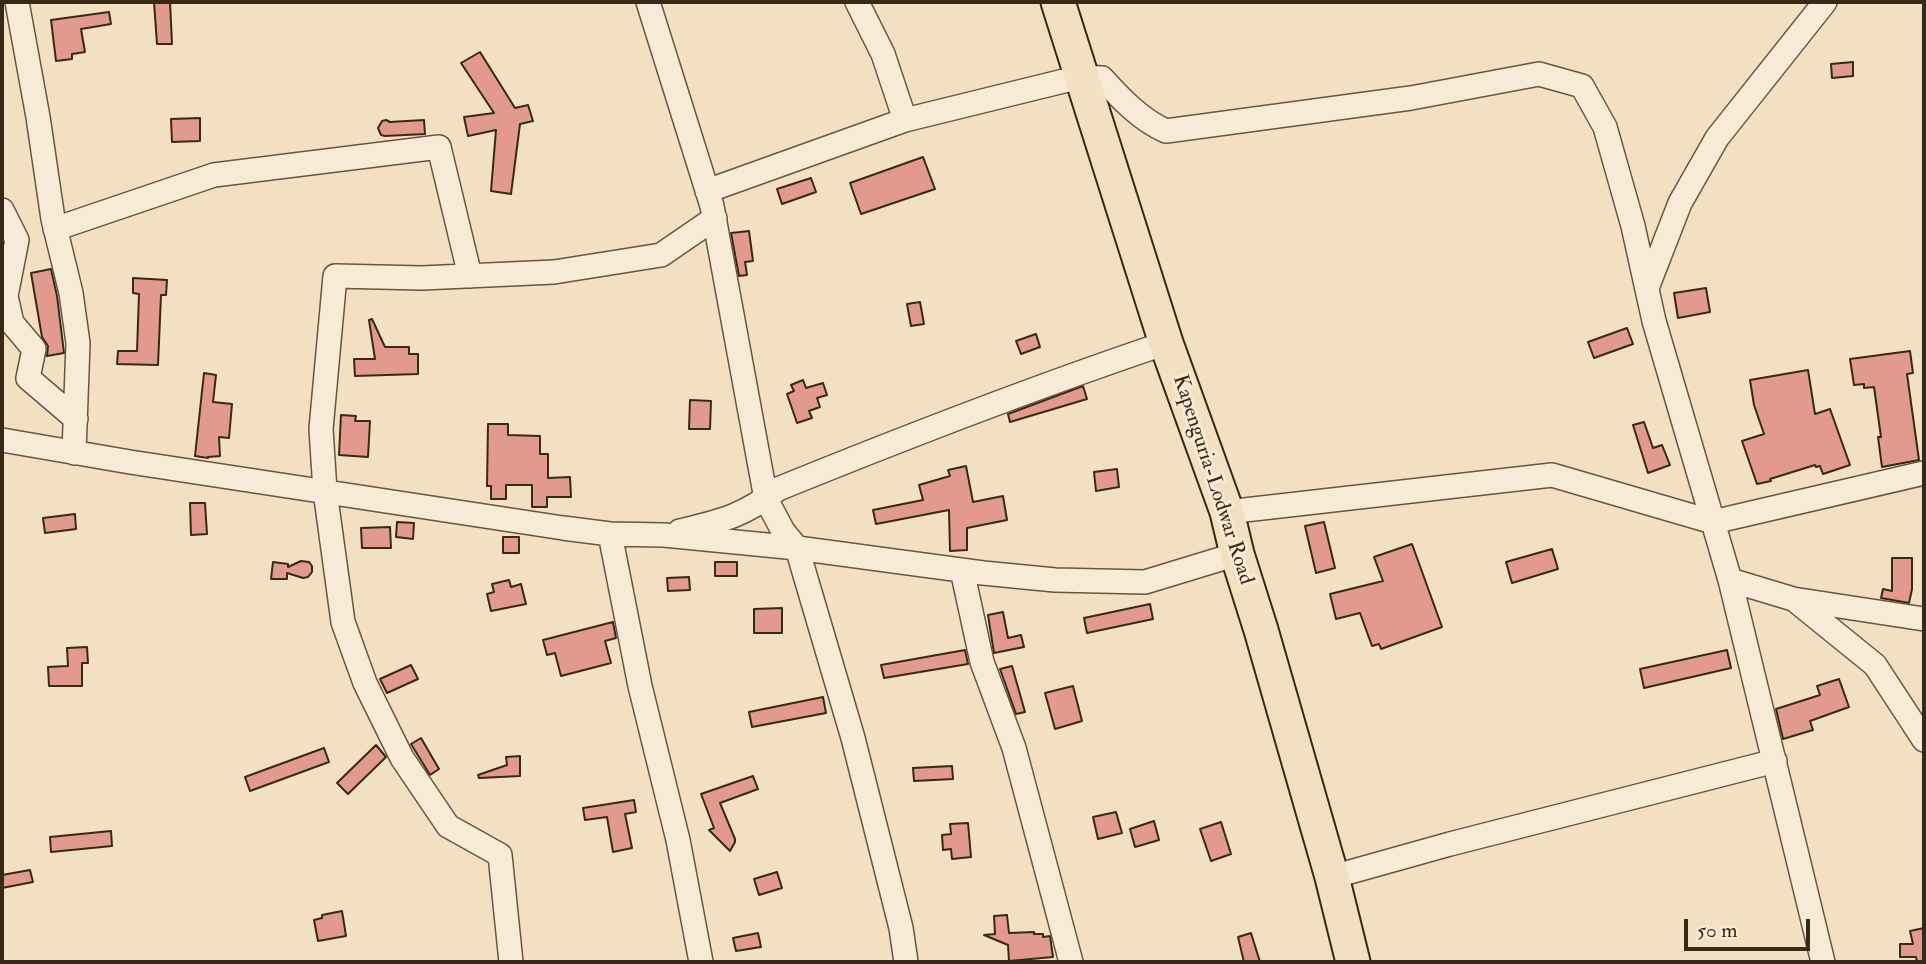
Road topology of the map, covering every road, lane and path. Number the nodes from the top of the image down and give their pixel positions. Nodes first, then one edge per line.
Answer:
1 (17, 2) edge
2 (648, 2) edge
3 (857, 2) edge
4 (1058, 2) edge
5 (1825, 2) edge
6 (1080, 77) junction
7 (905, 120) junction
8 (707, 191) junction
9 (2, 210) edge
10 (715, 218) junction
11 (55, 229) junction
12 (470, 276) junction
13 (1647, 288) junction
14 (4, 294) edge
15 (1166, 343) junction
16 (76, 419) junction
17 (2, 440) edge
18 (74, 453) junction
19 (1924, 473) edge
20 (325, 491) junction
21 (766, 499) junction
22 (1227, 512) junction
23 (1713, 522) junction
24 (610, 534) junction
25 (664, 535) junction
26 (797, 548) junction
27 (1237, 554) junction
28 (962, 570) junction
29 (1730, 580) junction
30 (1793, 599) junction
31 (1924, 620) edge
32 (1924, 740) edge
33 (1775, 761) junction
34 (1332, 877) junction
35 (511, 962) edge
36 (701, 962) edge
37 (906, 962) edge
38 (1072, 962) edge
39 (1353, 962) edge
40 (1823, 962) edge

1 - 11 street
2 - 8 street
3 - 7 street
4 - 6 highway, Kapenguria-Lodwar Road
5 - 13 street
6 - 7 street
6 - 13 street
6 - 15 highway, Kapenguria-Lodwar Road
7 - 8 street
8 - 10 street
9 - 14 street
10 - 12 street
10 - 21 street
11 - 12 street
11 - 16 street
12 - 20 street
13 - 23 street
14 - 16 street
15 - 21 street
15 - 22 highway, Kapenguria-Lodwar Road
16 - 18 street
17 - 18 street
18 - 20 street
19 - 23 street
20 - 24 street
20 - 35 street
21 - 25 street
21 - 26 street
22 - 23 street
22 - 27 highway, Kapenguria-Lodwar Road
23 - 29 street
24 - 25 street
24 - 36 street
25 - 26 street
26 - 28 street
26 - 37 street
27 - 28 street
27 - 34 highway, Kapenguria-Lodwar Road
28 - 38 street
29 - 30 street
29 - 33 street
30 - 31 street
30 - 32 street
33 - 34 street
33 - 40 street
34 - 39 highway, Kapenguria-Lodwar Road

